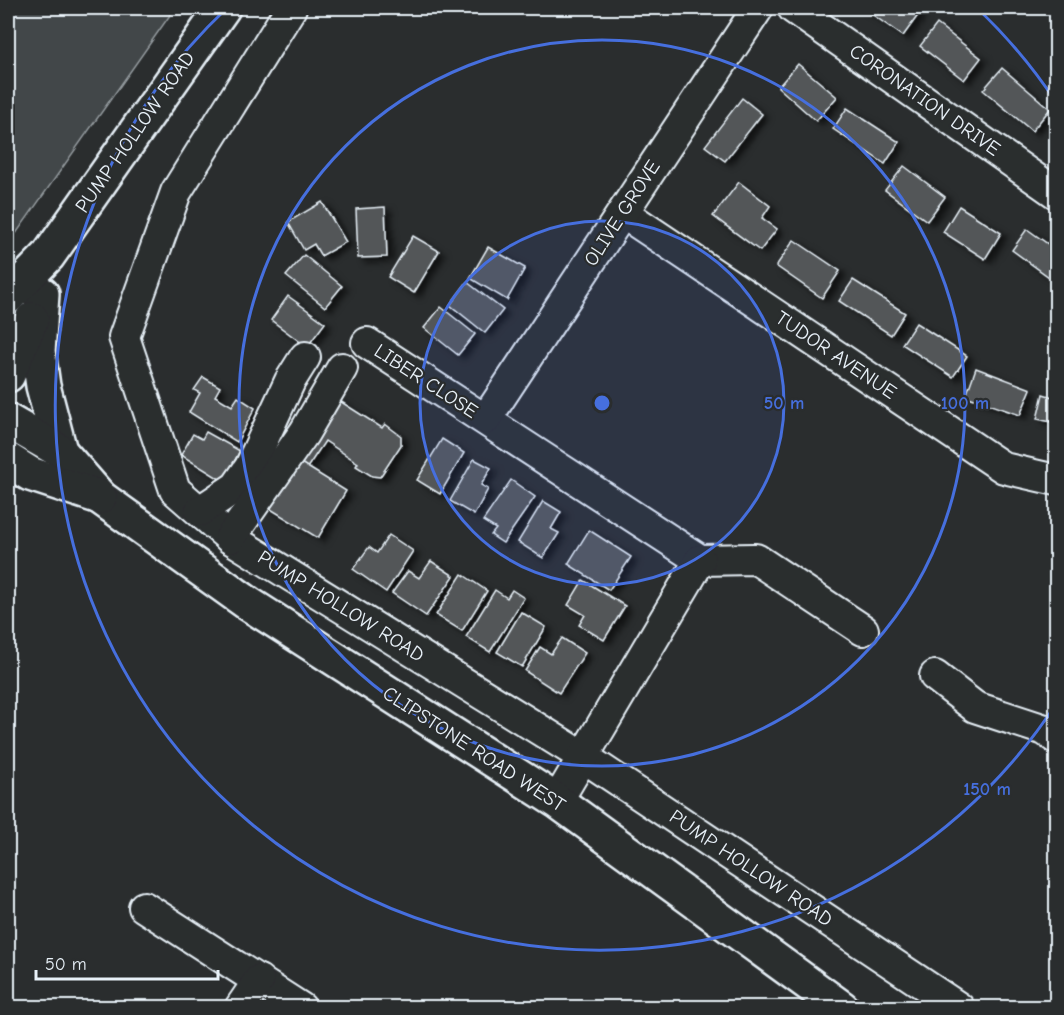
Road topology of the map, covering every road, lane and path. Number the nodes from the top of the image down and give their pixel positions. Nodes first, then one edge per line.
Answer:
1 (222, 8) edge
2 (291, 8) edge
3 (758, 8) edge
4 (793, 8) edge
5 (1056, 193) edge
6 (623, 213) junction
7 (48, 256) junction
8 (42, 294) junction
9 (8, 297) edge
10 (8, 333) edge
11 (367, 343) dead end
12 (305, 357) dead end
13 (342, 368) dead end
14 (8, 375) edge
15 (486, 419) junction
16 (8, 421) edge
17 (60, 451) junction
18 (8, 460) edge
19 (1056, 480) edge
20 (101, 498) junction
21 (243, 498) junction
22 (200, 511) junction
23 (231, 538) junction
24 (700, 560) junction
25 (863, 630) dead end
26 (935, 676) dead end
27 (1052, 727) edge
28 (582, 756) junction
29 (557, 801) junction
30 (144, 907) dead end
31 (259, 980) junction
32 (240, 1008) edge
33 (301, 1008) edge
34 (842, 1008) edge
35 (959, 1008) edge

1 - 7 main road, PUMP HOLLOW ROAD
2 - 22 street, PUMP HOLLOW ROAD
3 - 6 street, OLIVE GROVE
4 - 5 street, CORONATION DRIVE
6 - 15 street, OLIVE GROVE
6 - 19 street, TUDOR AVENUE
7 - 8 main road, PUMP HOLLOW ROAD
7 - 9 main road, PUMP HOLLOW ROAD
8 - 10 main road
8 - 14 main road, PUMP HOLLOW ROAD
8 - 17 main road
11 - 15 street, LIBER CLOSE
12 - 21 street
13 - 21 street
15 - 24 street, LIBER CLOSE
16 - 17 main road, CLIPSTONE ROAD WEST
17 - 20 main road, CLIPSTONE ROAD WEST
18 - 20 main road, CLIPSTONE ROAD WEST
20 - 29 main road, CLIPSTONE ROAD WEST
21 - 22 street
21 - 23 street
22 - 23 street, PUMP HOLLOW ROAD
23 - 28 street, PUMP HOLLOW ROAD
24 - 25 street
24 - 28 street
26 - 27 street
28 - 29 street
28 - 35 street, PUMP HOLLOW ROAD
29 - 34 main road, CLIPSTONE ROAD WEST
30 - 31 street
31 - 32 street
31 - 33 street

